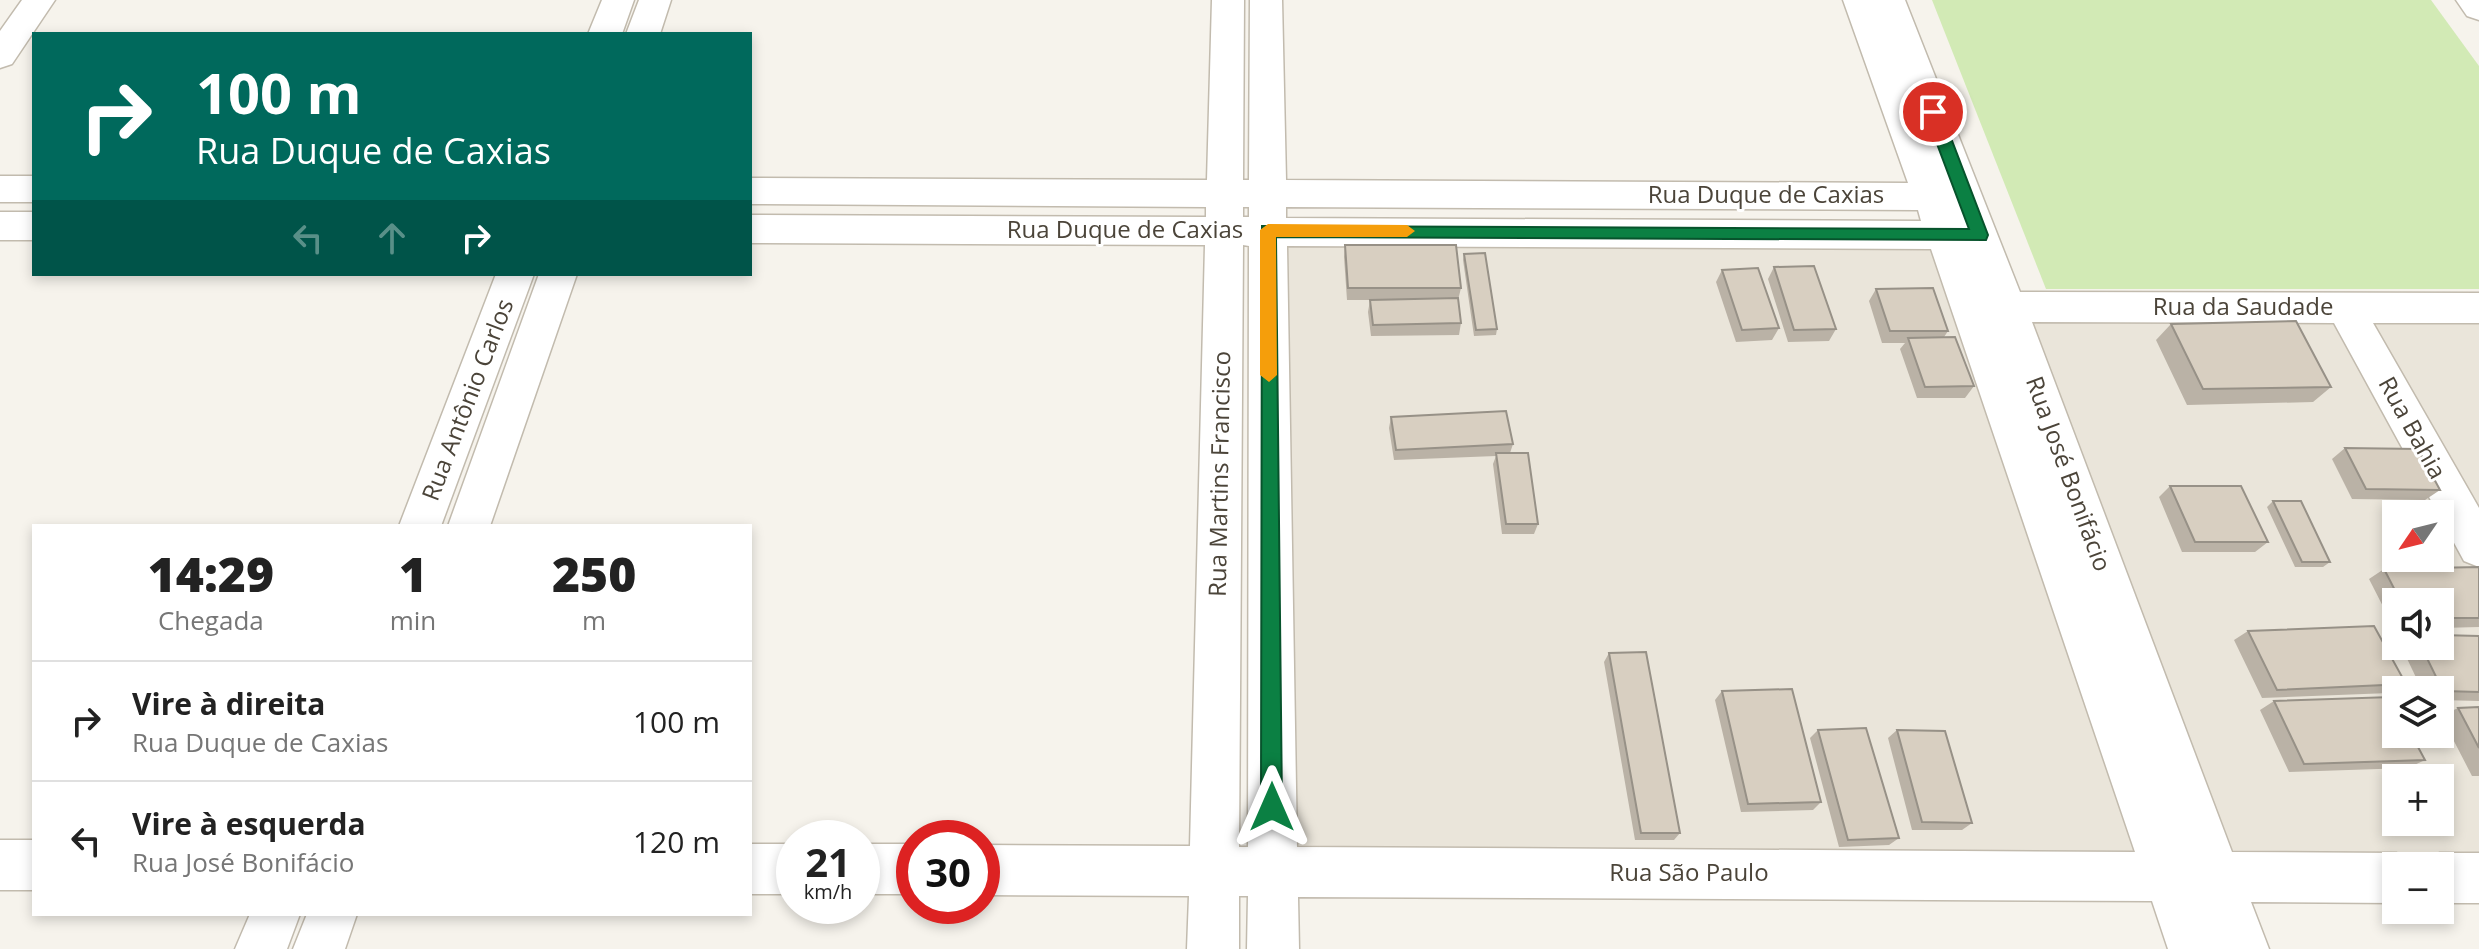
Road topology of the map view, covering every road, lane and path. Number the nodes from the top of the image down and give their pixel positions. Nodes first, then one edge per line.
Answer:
1 (39, 0) edge
2 (618, 0) edge
3 (655, 0) edge
4 (1228, 0) edge
5 (1266, 0) edge
6 (1859, 0) edge
7 (1889, 0) edge
8 (2473, 0) edge
9 (2479, 8) edge
10 (606, 32) edge
11 (644, 32) edge
12 (0, 56) edge
13 (0, 189) edge
14 (32, 189) edge
15 (752, 191) edge
16 (1743, 195) junction
17 (1948, 196) junction
18 (1268, 211) junction
19 (1225, 212) junction
20 (0, 226) edge
21 (32, 226) edge
22 (752, 229) edge
23 (1753, 233) junction
24 (1962, 235) junction
25 (514, 276) edge
26 (557, 276) edge
27 (2006, 307) junction
28 (2345, 308) junction
29 (2479, 308) edge
30 (421, 524) edge
31 (470, 524) edge
32 (2479, 548) edge
33 (1270, 588) junction
34 (1219, 589) junction
35 (0, 865) edge
36 (32, 865) edge
37 (752, 869) edge
38 (776, 869) edge
39 (1000, 870) edge
40 (1272, 870) junction
41 (1215, 871) junction
42 (2168, 876) junction
43 (2217, 878) junction
44 (2382, 878) edge
45 (2454, 878) edge
46 (2479, 878) edge
47 (274, 916) edge
48 (331, 916) edge
49 (261, 949) edge
50 (319, 949) edge
51 (1213, 949) edge
52 (1273, 949) edge
53 (2194, 949) edge
54 (2243, 949) edge

1 - 12 street
2 - 10 street
3 - 11 street
4 - 19 street, Rua Martins Francisco
5 - 18 street, Rua Martins Francisco
6 - 17 street, Rua José Bonifácio
7 - 17 street, Rua José Bonifácio
8 - 9 street
13 - 14 street
15 - 19 street, Rua Duque de Caxias
16 - 17 street, Rua Duque de Caxias
16 - 18 street, Rua Duque de Caxias
16 - 23 street
17 - 24 street, Rua José Bonifácio
18 - 19 street, Rua Duque de Caxias
18 - 23 street, Rua Duque de Caxias
18 - 33 street, Rua Martins Francisco
19 - 22 street, Rua Duque de Caxias
19 - 34 street, Rua Martins Francisco
20 - 21 street
23 - 24 street, Rua Duque de Caxias
24 - 27 street, Rua José Bonifácio
24 - 42 street, Rua José Bonifácio
25 - 30 street, Rua Antônio Carlos
26 - 31 street, Rua Antônio Carlos
27 - 28 street, Rua da Saudade
27 - 43 street, Rua José Bonifácio
28 - 29 street, Rua da Saudade
28 - 32 street, Rua Bahia
33 - 34 street
33 - 40 street, Rua Martins Francisco
34 - 41 street, Rua Martins Francisco
35 - 36 street
37 - 38 street
39 - 41 street, Rua São Paulo
40 - 41 street, Rua São Paulo
40 - 42 street, Rua São Paulo
40 - 52 street, Rua Martins Francisco
41 - 51 street, Rua Martins Francisco
42 - 43 street, Rua São Paulo
42 - 53 street, Rua José Bonifácio
43 - 44 street, Rua São Paulo
43 - 54 street, Rua José Bonifácio
45 - 46 street
47 - 49 street
48 - 50 street

